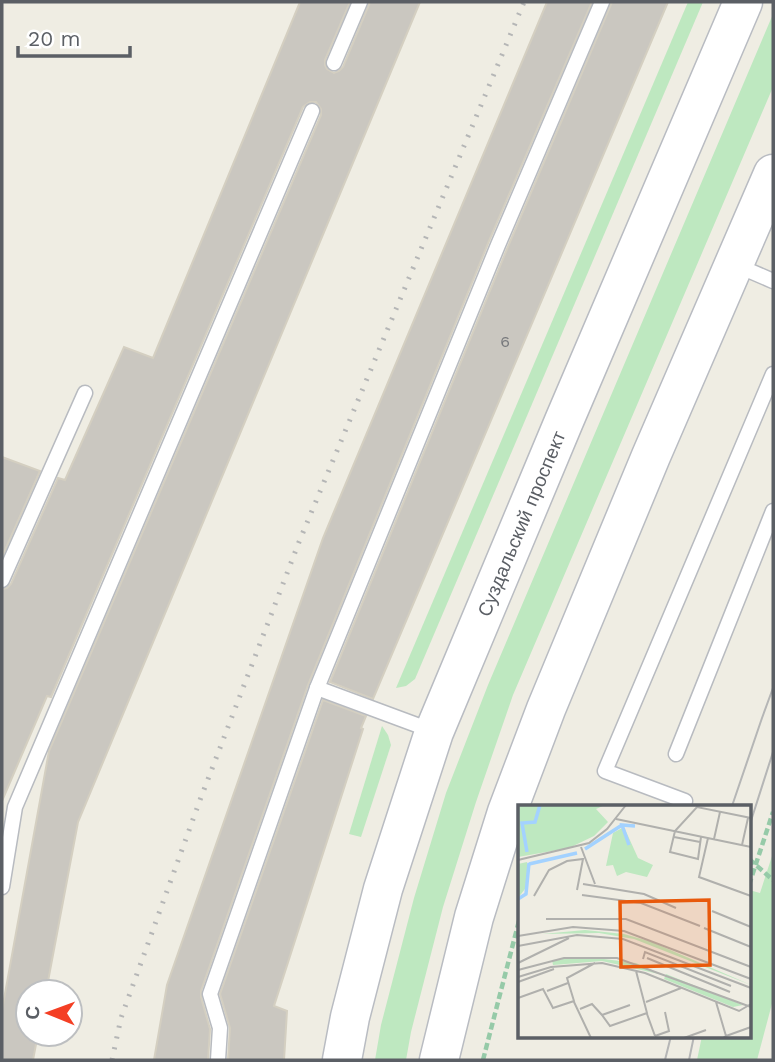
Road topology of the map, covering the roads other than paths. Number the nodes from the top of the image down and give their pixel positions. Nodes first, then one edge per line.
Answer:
1 (360, 2) edge
2 (602, 2) edge
3 (743, 2) edge
4 (334, 63) dead end
5 (312, 111) dead end
6 (773, 174) edge
7 (735, 264) junction
8 (773, 281) edge
9 (773, 374) edge
10 (85, 393) dead end
11 (773, 511) edge
12 (2, 580) edge
13 (317, 688) junction
14 (434, 732) junction
15 (676, 754) dead end
16 (685, 801) dead end
17 (2, 887) edge
18 (218, 1060) edge
19 (342, 1060) edge
20 (439, 1060) edge

1 - 4 lane
2 - 13 lane
3 - 14 main road, Суздальский проспект
5 - 17 lane
6 - 7 main road
7 - 8 lane
7 - 20 main road
9 - 16 lane
10 - 12 lane
11 - 15 lane
13 - 14 lane
13 - 18 lane
14 - 19 main road, Суздальский проспект

